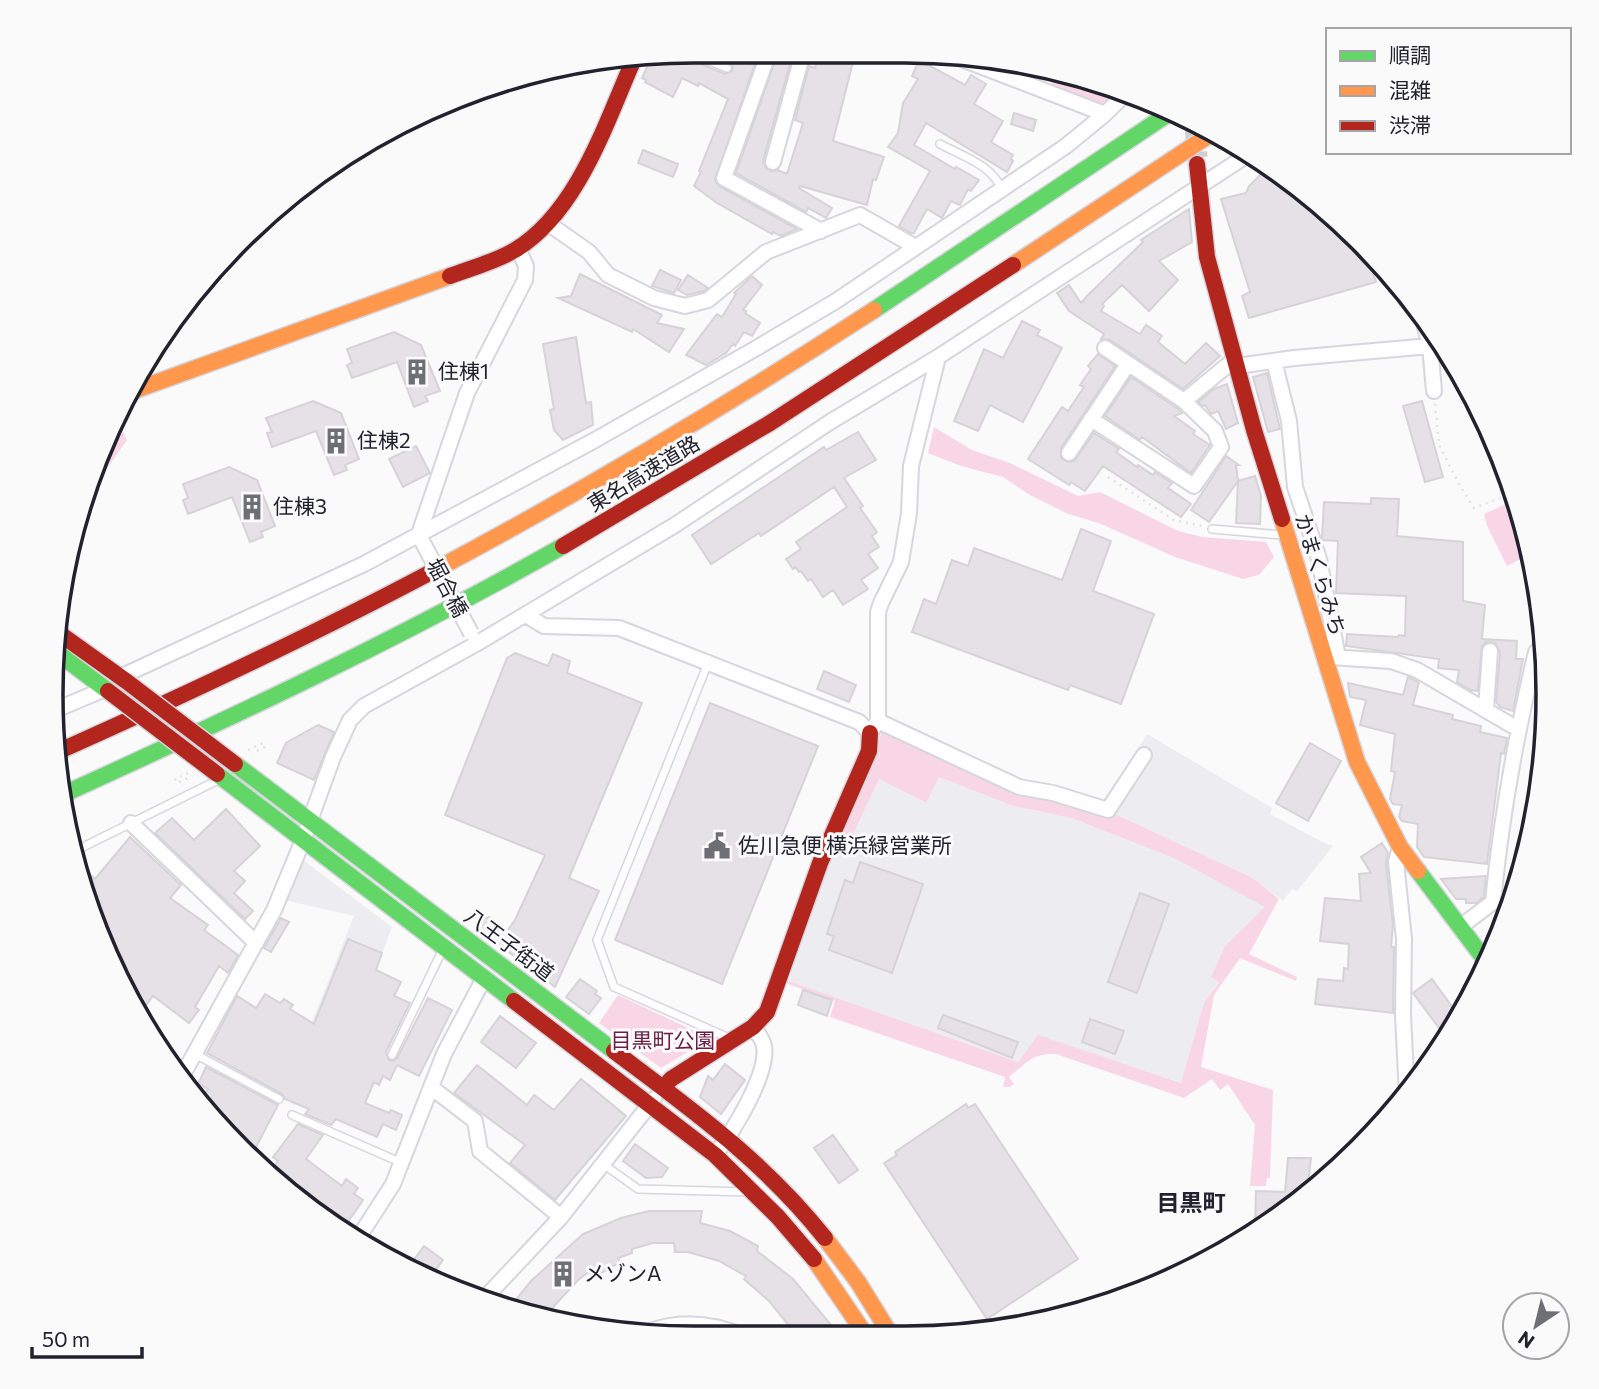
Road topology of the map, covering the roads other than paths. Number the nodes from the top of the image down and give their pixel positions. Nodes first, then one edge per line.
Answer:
1 (715, 63) edge
2 (765, 63) edge
3 (800, 63) edge
4 (631, 66) edge
5 (727, 68) dead end
6 (985, 68) edge
7 (1118, 101) edge
8 (1105, 114) junction
9 (1162, 118) edge
10 (1204, 139) edge
11 (940, 145) dead end
12 (1240, 160) edge
13 (773, 162) dead end
14 (1197, 164) tunnel mouth
15 (1198, 186) junction
16 (1001, 189) junction
17 (549, 224) junction
18 (821, 231) junction
19 (914, 246) junction
20 (517, 248) junction
21 (1429, 343) edge
22 (1430, 346) junction
23 (1105, 348) dead end
24 (938, 357) junction
25 (1273, 361) junction
26 (1236, 363) junction
27 (1128, 364) junction
28 (143, 387) edge
29 (1434, 391) road end
30 (1184, 401) junction
31 (1091, 419) junction
32 (1069, 453) dead end
33 (1212, 528) road end
34 (1286, 536) junction
35 (421, 539) junction
36 (526, 615) junction
37 (65, 638) edge
38 (473, 638) junction
39 (1490, 651) dead end
40 (1535, 656) edge
41 (1331, 657) junction
42 (64, 658) edge
43 (708, 663) junction
44 (123, 679) junction
45 (107, 690) junction
46 (63, 707) edge
47 (1486, 709) junction
48 (874, 727) junction
49 (1518, 729) junction
50 (65, 748) edge
51 (1144, 755) dead end
52 (220, 776) junction
53 (70, 791) edge
54 (310, 821) junction
55 (131, 823) junction
56 (303, 840) junction
57 (82, 847) edge
58 (1401, 847) junction
59 (1460, 927) junction
60 (256, 943) junction
61 (444, 948) junction
62 (1480, 954) edge
63 (484, 978) junction
64 (753, 1027) junction
65 (733, 1040) junction
66 (193, 1054) junction
67 (392, 1055) dead end
68 (186, 1069) edge
69 (1406, 1079) edge
70 (432, 1088) junction
71 (663, 1088) junction
72 (279, 1099) dead end
73 (650, 1104) junction
74 (292, 1115) dead end
75 (728, 1138) junction
76 (715, 1154) junction
77 (402, 1163) junction
78 (604, 1164) junction
79 (756, 1193) junction
80 (562, 1217) junction
81 (363, 1231) edge
82 (491, 1292) edge
83 (860, 1326) edge
84 (885, 1326) edge

1 - 5 lane
2 - 18 street
3 - 13 street
4 - 17 main road
6 - 8 street
7 - 8 street
8 - 16 street
9 - 50 main road, 東名高速道路
10 - 53 main road, 東名高速道路
11 - 16 lane
12 - 15 street
14 - 15 main road, かまくらみち
15 - 24 street
15 - 26 main road, かまくらみち
16 - 19 street
17 - 18 street
17 - 20 main road
18 - 19 street
19 - 35 street
20 - 28 main road
20 - 35 street
21 - 22 street
22 - 25 street
22 - 29 street
23 - 27 street
24 - 36 street
24 - 48 street
25 - 26 street
25 - 41 street
26 - 30 street
26 - 34 main road, かまくらみち
27 - 30 street
27 - 31 street
30 - 31 street
31 - 32 street
33 - 34 lane
34 - 41 main road, かまくらみち
35 - 38 street, 堀合橋, bridge
35 - 44 street
36 - 38 street
36 - 43 street
37 - 44 main road, 八王子街道
38 - 54 street
39 - 47 street
40 - 49 street
41 - 47 street
41 - 58 main road, かまくらみち
42 - 45 main road, 八王子街道
43 - 48 street
43 - 65 lane
44 - 54 main road, 八王子街道, bridge
45 - 46 street
45 - 52 main road, 八王子街道, bridge
47 - 49 street
48 - 51 street
48 - 64 main road
49 - 59 street
52 - 55 lane
52 - 56 main road, 八王子街道
54 - 56 street
54 - 71 main road, 八王子街道
55 - 57 lane
55 - 60 street
56 - 60 street
56 - 61 main road, 八王子街道
58 - 59 main road, かまくらみち
58 - 69 street
59 - 62 main road, かまくらみち
60 - 66 street
61 - 63 main road, 八王子街道
61 - 67 lane
63 - 70 street
63 - 73 main road, 八王子街道
64 - 65 main road
64 - 75 street
65 - 71 main road
66 - 68 street
66 - 72 lane
70 - 77 street
70 - 80 street
71 - 73 street
71 - 75 main road, 八王子街道
73 - 76 main road, 八王子街道
73 - 78 street
74 - 77 lane
75 - 76 street
75 - 84 main road, 八王子街道
76 - 79 main road, 八王子街道
77 - 81 street
78 - 79 lane
78 - 80 street
79 - 83 main road, 八王子街道
80 - 82 street

